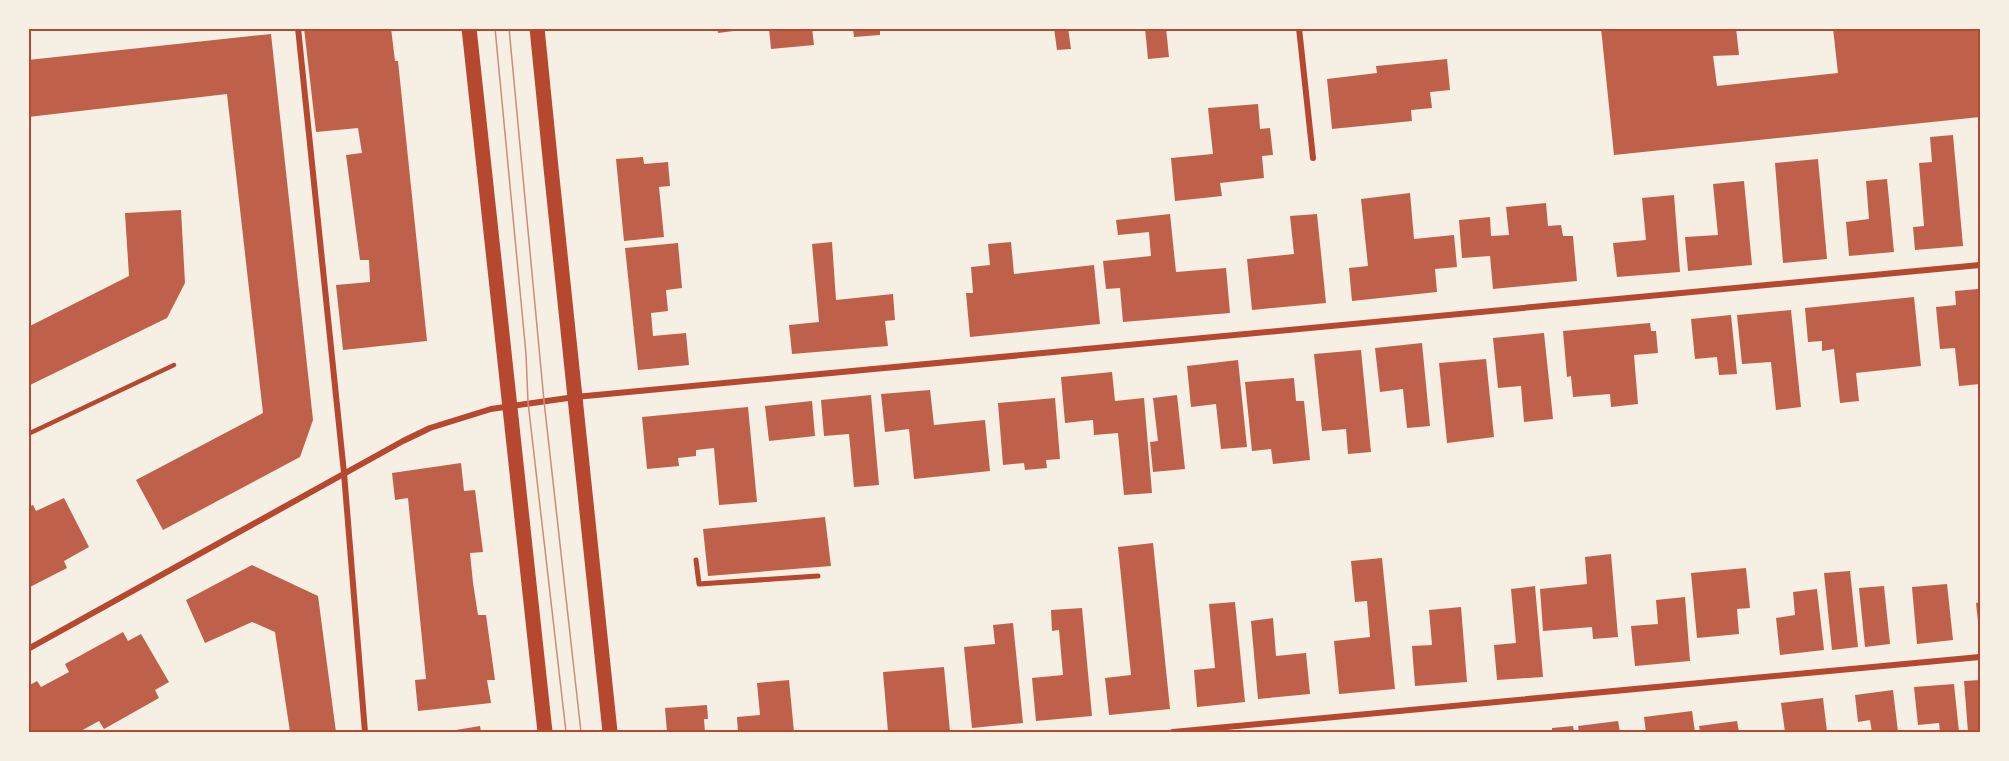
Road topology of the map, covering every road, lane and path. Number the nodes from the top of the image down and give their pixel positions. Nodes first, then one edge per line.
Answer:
1 (298, 28) edge
2 (470, 28) edge
3 (537, 28) edge
4 (1299, 28) edge
5 (1313, 158) dead end
6 (1980, 264) edge
7 (174, 365) dead end
8 (574, 397) junction
9 (510, 405) junction
10 (28, 434) edge
11 (344, 473) junction
12 (696, 560) dead end
13 (818, 576) dead end
14 (28, 649) edge
15 (1980, 657) edge
16 (365, 732) edge
17 (545, 732) edge
18 (610, 732) edge
19 (1173, 732) edge

1 - 11 street
2 - 9 main road
3 - 8 main road
4 - 5 street
6 - 8 street
7 - 10 lane
8 - 9 street
8 - 18 main road
9 - 11 street
9 - 17 main road
11 - 14 street
11 - 16 street
12 - 13 street
15 - 19 street

